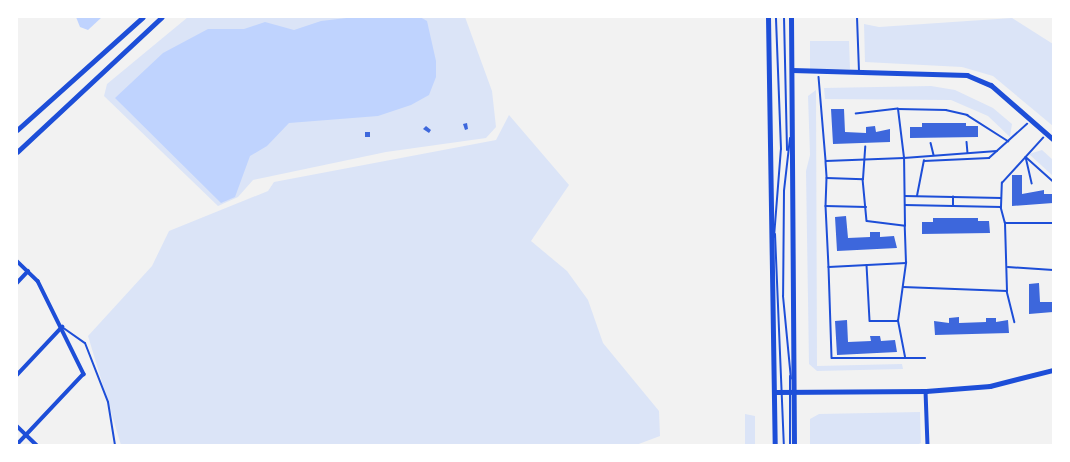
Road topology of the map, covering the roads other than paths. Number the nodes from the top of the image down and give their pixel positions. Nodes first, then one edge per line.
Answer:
1 (143, 17) edge
2 (162, 17) edge
3 (768, 17) edge
4 (776, 17) edge
5 (784, 17) edge
6 (791, 17) edge
7 (857, 17) edge
8 (792, 70) junction
9 (859, 72) junction
10 (793, 123) junction
11 (17, 125) edge
12 (24, 125) junction
13 (17, 130) edge
14 (1053, 139) edge
15 (17, 152) edge
16 (787, 155) junction
17 (775, 231) junction
18 (770, 254) junction
19 (17, 261) edge
20 (28, 271) junction
21 (17, 283) edge
22 (62, 327) junction
23 (1053, 371) edge
24 (790, 374) junction
25 (17, 375) edge
26 (926, 391) junction
27 (775, 392) junction
28 (789, 392) junction
29 (17, 426) edge
30 (26, 435) junction
31 (17, 445) edge
32 (37, 445) edge
33 (116, 445) edge
34 (775, 445) edge
35 (784, 445) edge
36 (790, 445) edge
37 (794, 445) edge
38 (928, 445) edge

1 - 12 main road
2 - 15 main road
3 - 18 main road
4 - 17 lane
5 - 16 lane
6 - 8 main road
7 - 9 lane
8 - 9 street
8 - 10 main road
9 - 14 street
10 - 16 lane
10 - 28 main road
11 - 12 street
12 - 13 main road
16 - 24 lane
17 - 18 lane
17 - 28 lane
18 - 27 main road
19 - 20 street
20 - 21 street
20 - 22 street
22 - 25 street
22 - 30 street
22 - 33 lane
23 - 26 street
24 - 28 lane
24 - 28 lane
26 - 28 street
26 - 38 street
27 - 28 street
27 - 34 main road
28 - 35 lane
28 - 36 lane
28 - 37 main road
29 - 30 street
30 - 31 street
30 - 32 street

